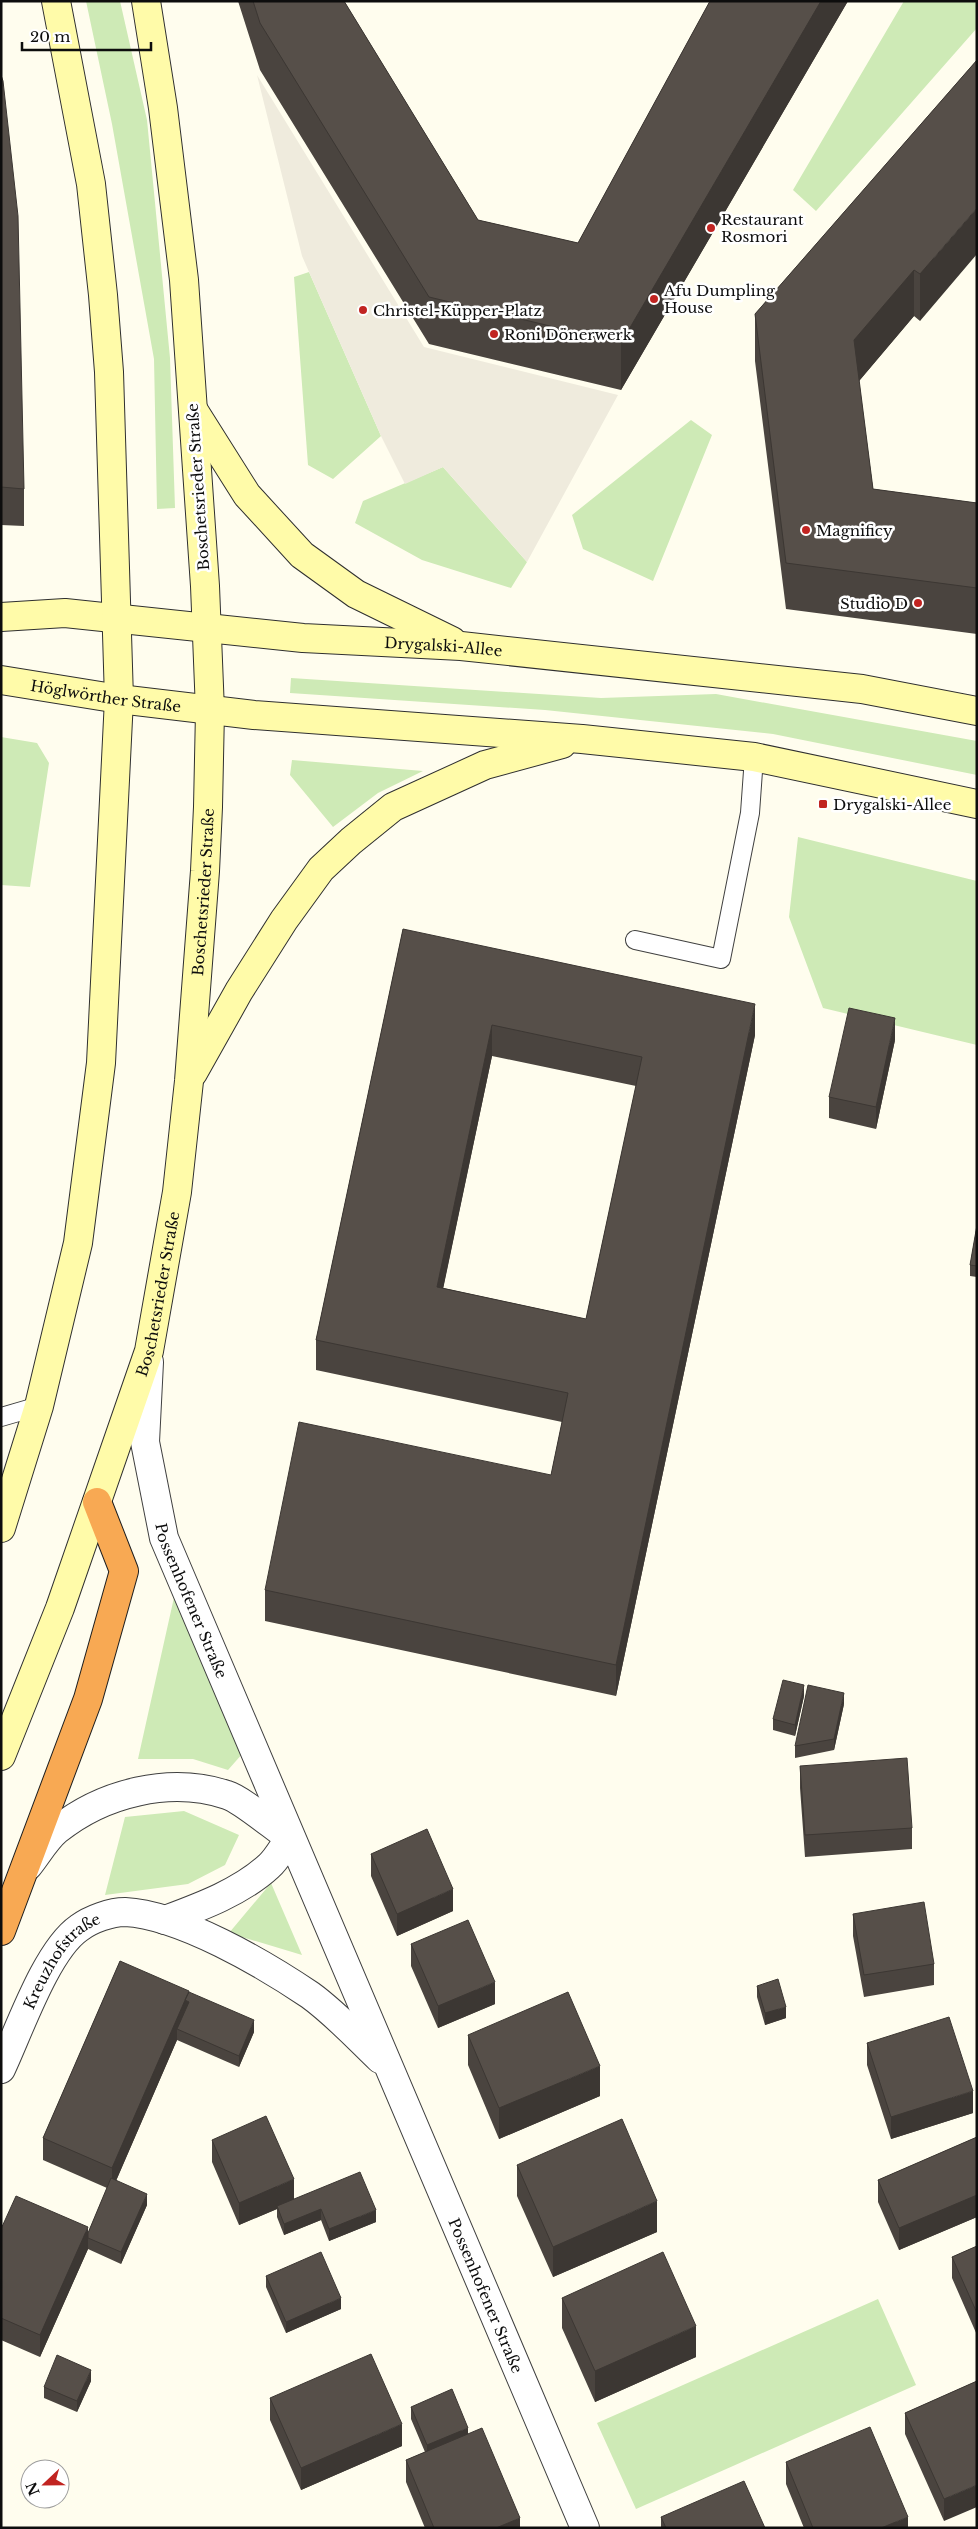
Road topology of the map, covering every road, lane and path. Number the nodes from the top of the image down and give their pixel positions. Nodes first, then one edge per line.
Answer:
1 (56, 1) edge
2 (146, 1) edge
3 (192, 407) junction
4 (1, 617) edge
5 (116, 619) junction
6 (206, 628) junction
7 (461, 646) junction
8 (1, 680) edge
9 (119, 699) junction
10 (210, 711) junction
11 (977, 711) edge
12 (582, 739) junction
13 (754, 757) junction
14 (977, 804) edge
15 (635, 940) dead end
16 (189, 1081) junction
17 (149, 1351) junction
18 (39, 1406) junction
19 (1, 1417) edge
20 (97, 1502) junction
21 (1, 1528) edge
22 (1, 1756) edge
23 (290, 1838) junction
24 (20, 1877) junction
25 (165, 1920) junction
26 (1, 1930) edge
27 (387, 2065) junction
28 (1, 2069) edge
29 (585, 2528) edge

1 - 5 main road
2 - 3 main road, Boschetsrieder Straße
3 - 6 main road, Boschetsrieder Straße
3 - 7 main road
4 - 5 main road
5 - 6 main road, Drygalski-Allee
5 - 9 main road
6 - 7 main road, Drygalski-Allee
6 - 10 main road, Boschetsrieder Straße
7 - 11 main road, Drygalski-Allee
8 - 9 main road, Höglwörther Straße
9 - 10 main road, Höglwörther Straße
9 - 18 main road
10 - 12 main road
10 - 16 main road, Boschetsrieder Straße
12 - 13 main road
12 - 16 main road
13 - 14 main road
13 - 15 lane
16 - 17 main road, Boschetsrieder Straße
17 - 20 main road, Boschetsrieder Straße
17 - 23 street, Possenhofener Straße
18 - 19 lane
18 - 21 main road
20 - 22 main road, Boschetsrieder Straße
20 - 24 highway
23 - 24 street
23 - 25 street
23 - 27 street, Possenhofener Straße
24 - 26 highway
25 - 27 street, Possenhofener Straße
25 - 28 street, Kreuzhofstraße
27 - 29 street, Possenhofener Straße

